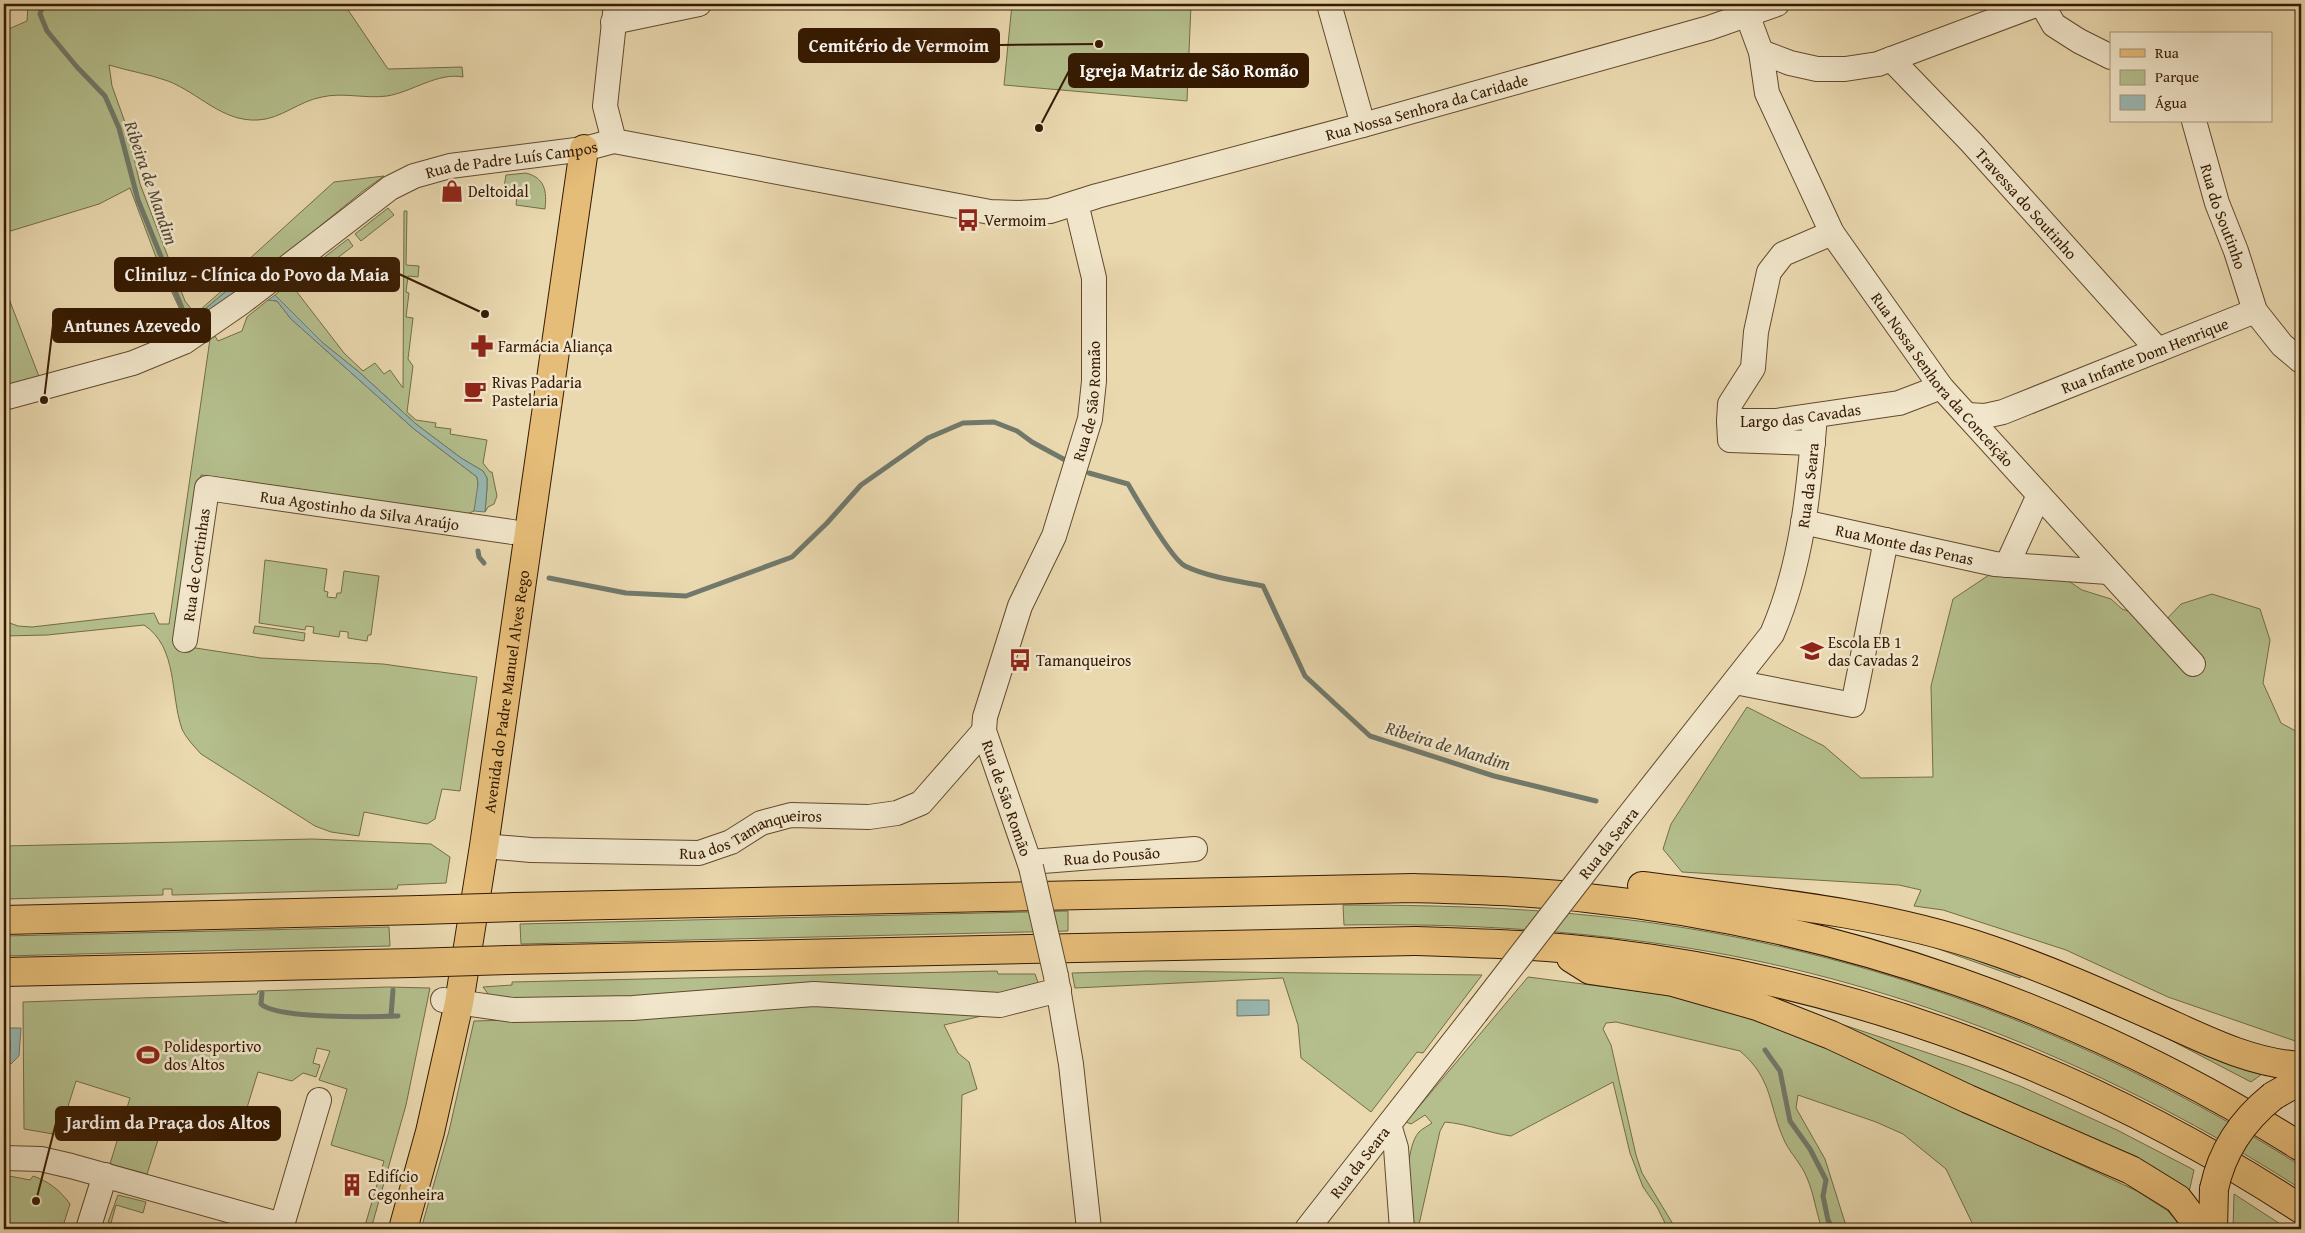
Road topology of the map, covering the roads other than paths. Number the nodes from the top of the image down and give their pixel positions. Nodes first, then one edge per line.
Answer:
1 (699, 4) edge
2 (1329, 4) edge
3 (1776, 4) edge
4 (2038, 4) edge
5 (2042, 4) edge
6 (1737, 12) edge
7 (614, 13) edge
8 (1761, 52) junction
9 (2110, 56) edge
10 (1892, 59) junction
11 (2194, 122) edge
12 (1363, 125) junction
13 (614, 141) junction
14 (576, 150) junction
15 (1076, 203) junction
16 (1832, 234) junction
17 (2255, 311) junction
18 (2158, 350) junction
19 (2301, 361) edge
20 (1941, 386) junction
21 (4, 398) edge
22 (1967, 415) junction
23 (1815, 416) junction
24 (1728, 421) junction
25 (1813, 443) junction
26 (207, 488) joint
27 (2039, 495) junction
28 (1803, 522) junction
29 (512, 532) junction
30 (1886, 540) junction
31 (2007, 565) junction
32 (2108, 572) junction
33 (185, 640) dead end
34 (2193, 664) dead end
35 (1735, 682) junction
36 (984, 731) junction
37 (1195, 849) dead end
38 (476, 861) junction
39 (1031, 864) junction
40 (1586, 898) junction
41 (4, 920) edge
42 (1556, 948) junction
43 (4, 972) edge
44 (1057, 983) junction
45 (451, 1002) junction
46 (2301, 1066) edge
47 (2301, 1080) edge
48 (319, 1100) dead end
49 (1388, 1125) junction
50 (2301, 1147) edge
51 (4, 1158) edge
52 (105, 1175) junction
53 (2301, 1209) edge
54 (281, 1227) edge
55 (88, 1229) edge
56 (385, 1229) edge
57 (403, 1229) edge
58 (1089, 1229) edge
59 (1307, 1229) edge
60 (1402, 1229) edge
61 (2201, 1229) edge
62 (2212, 1229) edge

1 - 7 street
2 - 12 street
3 - 6 street, Rua Nossa Senhora da Caridade
4 - 10 street
5 - 9 street
6 - 8 street, Rua Nossa Senhora da Conceição
6 - 12 street, Rua Nossa Senhora da Caridade
7 - 13 street
8 - 10 street
8 - 16 street, Rua Nossa Senhora da Conceição
10 - 18 street, Travessa do Soutinho
11 - 17 street, Rua do Soutinho
12 - 15 street, Rua Nossa Senhora da Caridade
13 - 14 street, Rua de Padre Luís Campos
13 - 15 street, Rua de Padre Luís Campos
14 - 21 street, Rua de Padre Luís Campos
14 - 29 main road, Avenida do Padre Manuel Alves Rego
14 - 38 main road, Avenida do Padre Manuel Alves Rego
15 - 36 street, Rua de São Romão
16 - 20 street, Rua Nossa Senhora da Conceição
16 - 24 street
17 - 18 street, Rua Infante Dom Henrique
17 - 19 street
18 - 22 street, Rua Infante Dom Henrique
20 - 22 street, Rua Nossa Senhora da Conceição
20 - 23 street, Largo das Cavadas
22 - 27 street, Rua Nossa Senhora da Conceição
23 - 24 street, Largo das Cavadas
23 - 25 street, Rua da Seara
24 - 25 street, Largo das Cavadas
25 - 28 street, Rua da Seara
26 - 29 street, Rua Agostinho da Silva Araújo
26 - 33 street, Rua de Cortinhas
27 - 31 street
27 - 32 street, Rua Nossa Senhora da Conceição
28 - 30 street, Rua Monte das Penas
28 - 35 street, Rua da Seara
29 - 38 main road, Avenida do Padre Manuel Alves Rego
30 - 31 street, Rua Monte das Penas
30 - 35 street
31 - 32 street, Rua Monte das Penas
32 - 34 street, Rua Nossa Senhora da Conceição
35 - 49 street, Rua da Seara, bridge
36 - 38 street, Rua dos Tamanqueiros
36 - 39 street, Rua de São Romão
37 - 39 street, Rua do Pousão
38 - 45 main road, Avenida do Padre Manuel Alves Rego
39 - 44 street, Rua de São Romão, bridge
40 - 41 main road, bridge
40 - 46 main road
40 - 50 main road
42 - 43 main road, bridge
42 - 53 main road
42 - 61 main road
44 - 45 street
44 - 58 street, Rua de São Romão
45 - 56 main road, Avenida do Padre Manuel Alves Rego
45 - 57 main road, Avenida do Padre Manuel Alves Rego
47 - 62 main road, bridge
48 - 54 street
49 - 59 street, Rua da Seara
49 - 60 street
51 - 52 street
52 - 54 street
52 - 55 street

